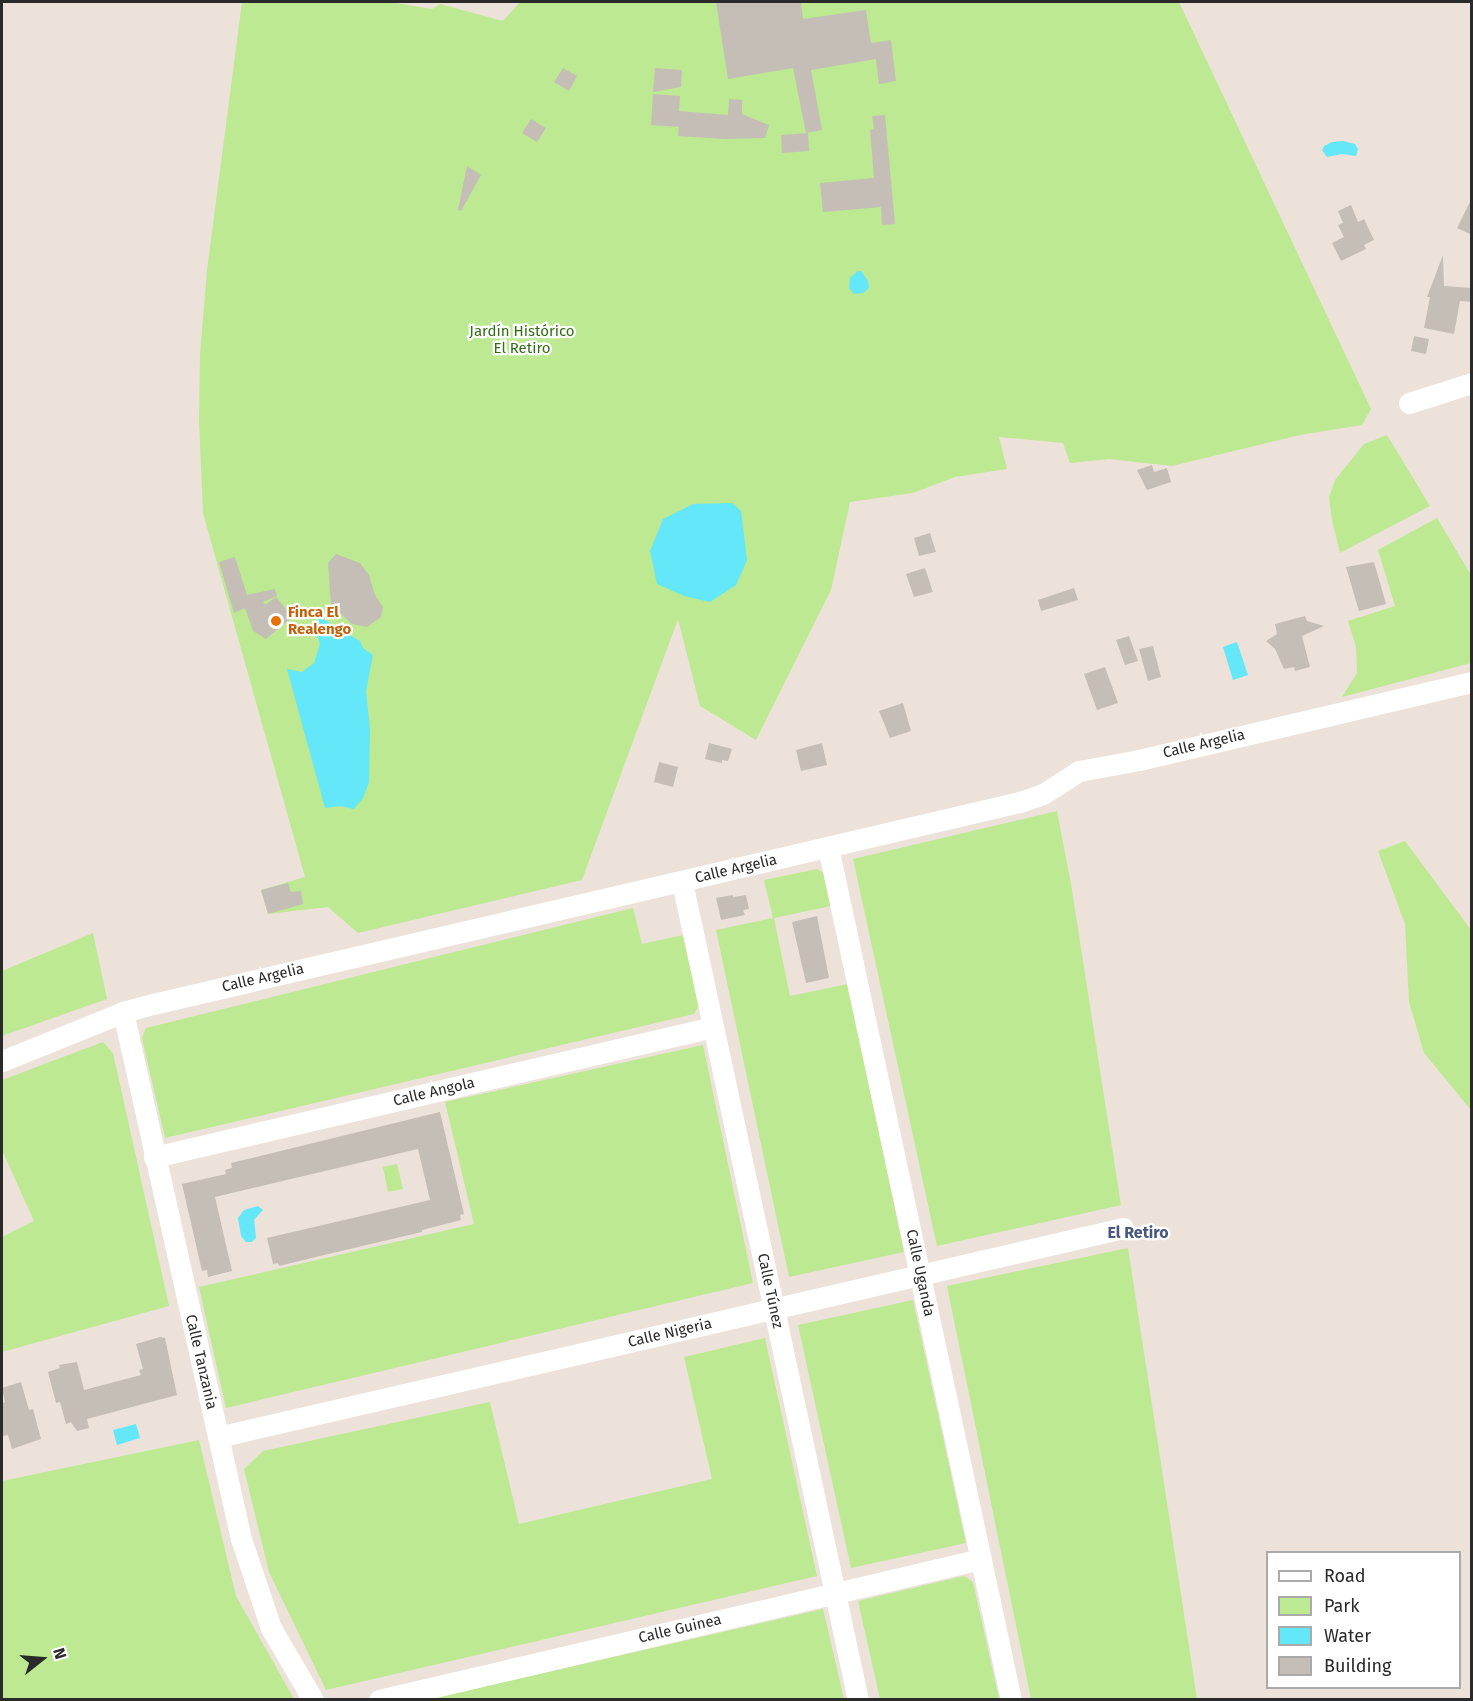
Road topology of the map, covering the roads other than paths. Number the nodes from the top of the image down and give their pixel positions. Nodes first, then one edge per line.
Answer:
1 (1472, 383) edge
2 (1409, 403) dead end
3 (1472, 682) edge
4 (828, 847) junction
5 (682, 882) junction
6 (123, 1012) junction
7 (713, 1027) junction
8 (2, 1061) edge
9 (154, 1156) junction
10 (1122, 1228) dead end
11 (920, 1275) junction
12 (774, 1309) junction
13 (218, 1437) junction
14 (981, 1559) junction
15 (835, 1593) junction
16 (313, 1700) edge
17 (379, 1700) edge
18 (858, 1700) edge
19 (1011, 1700) edge

1 - 2 street
3 - 4 street, Calle Argelia
4 - 5 street, Calle Argelia
4 - 11 street, Calle Uganda
5 - 6 street, Calle Argelia
5 - 7 street, Calle Túnez
6 - 8 street, Calle Argelia
6 - 9 street, Calle Tanzania
7 - 9 street, Calle Angola
7 - 12 street, Calle Túnez
9 - 13 street, Calle Tanzania
10 - 11 street, Calle Nigeria
11 - 12 street, Calle Nigeria
11 - 14 street, Calle Uganda
12 - 13 street, Calle Nigeria
12 - 15 street, Calle Túnez
13 - 16 street, Calle Tanzania
14 - 15 street, Calle Guinea
14 - 19 street, Calle Uganda
15 - 17 street, Calle Guinea
15 - 18 street, Calle Túnez

